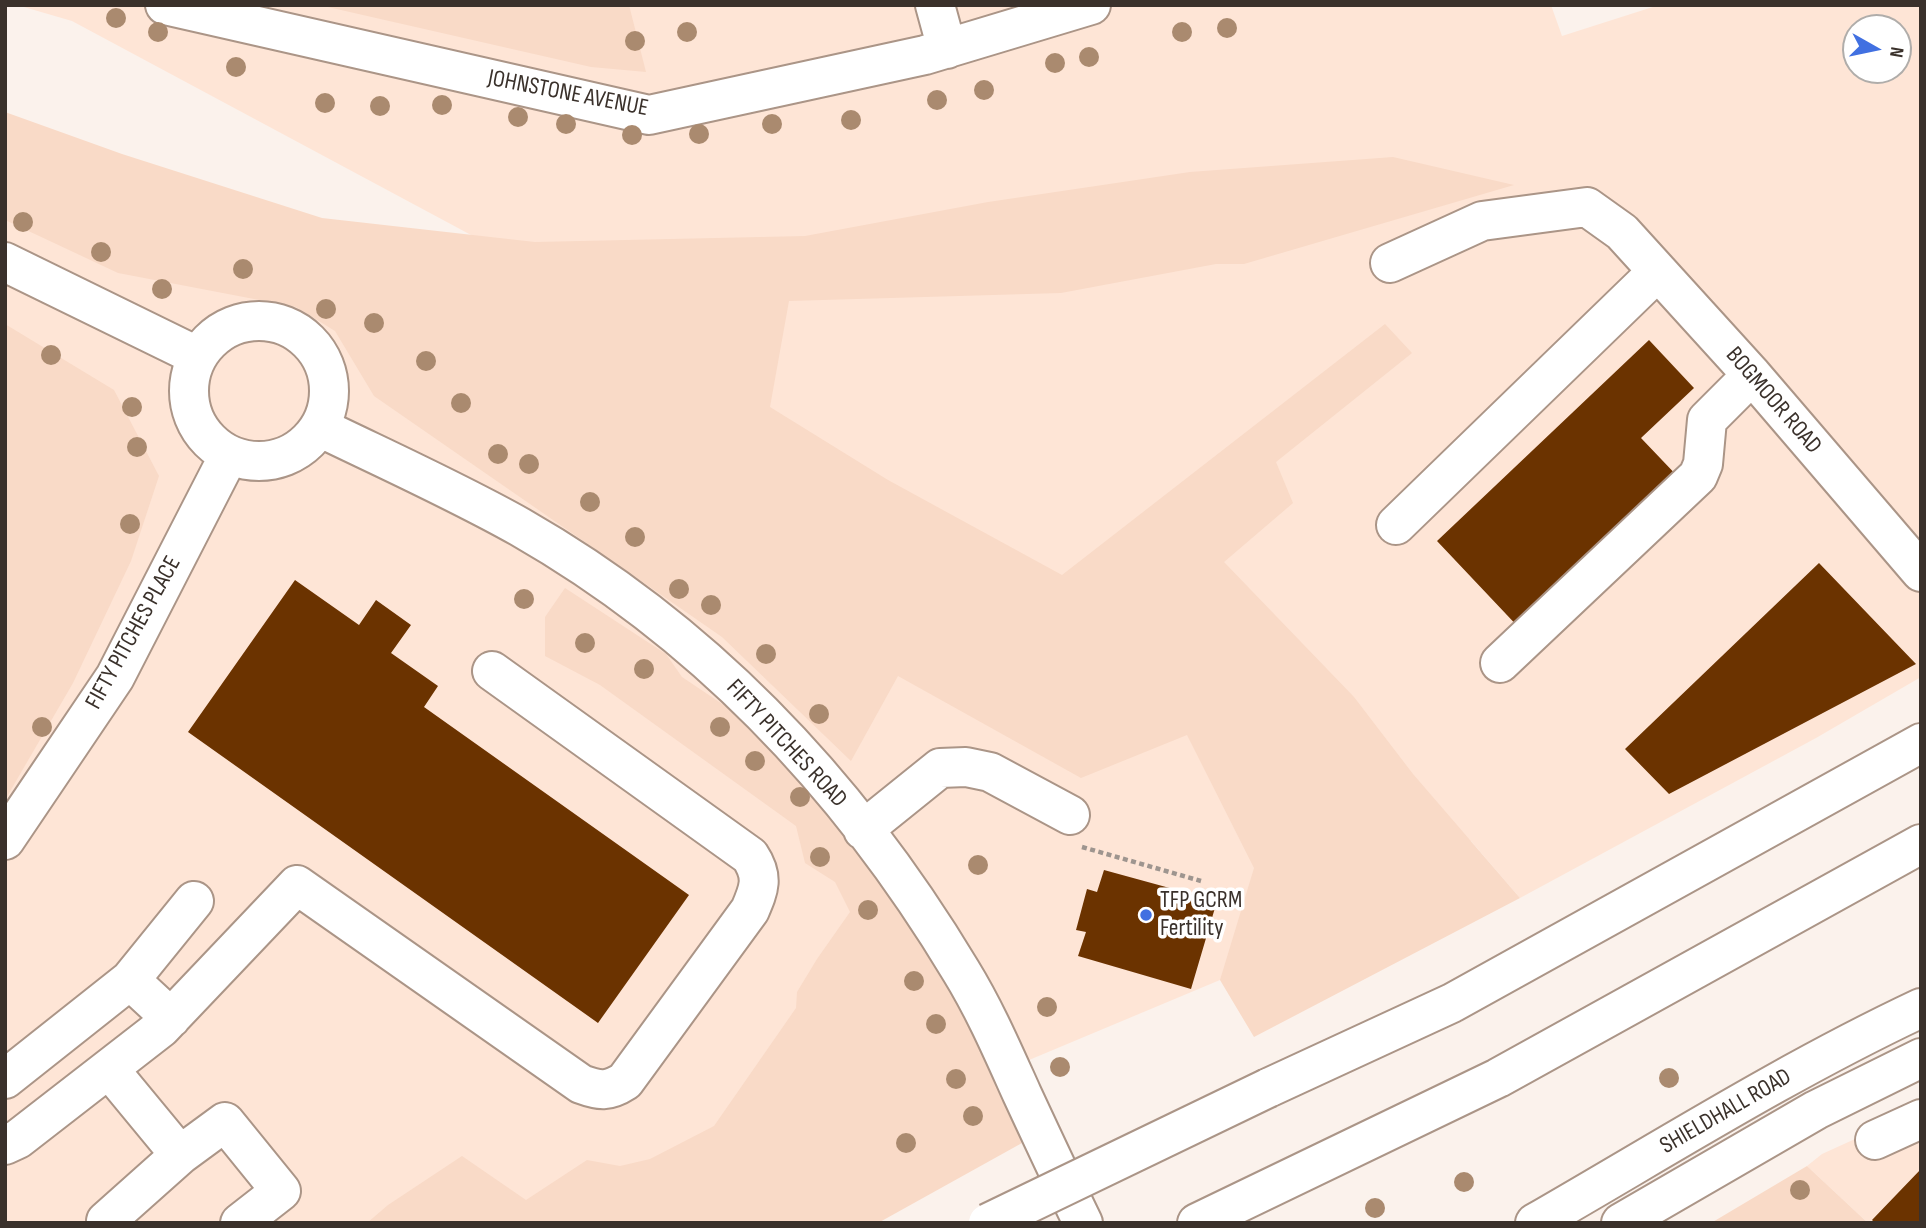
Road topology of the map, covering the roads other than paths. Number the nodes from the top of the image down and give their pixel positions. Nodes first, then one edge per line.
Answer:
1 (165, 5) edge
2 (935, 5) edge
3 (1091, 5) edge
4 (947, 49) junction
5 (5, 261) edge
6 (1390, 263) dead end
7 (1657, 272) junction
8 (197, 356) junction
9 (1752, 374) junction
10 (321, 428) junction
11 (229, 455) junction
12 (1396, 525) dead end
13 (1921, 572) edge
14 (1500, 663) dead end
15 (492, 671) dead end
16 (1921, 743) edge
17 (863, 830) junction
18 (1075, 831) road end
19 (5, 840) edge
20 (1921, 844) edge
21 (194, 901) dead end
22 (130, 980) junction
23 (1921, 1008) edge
24 (171, 1018) junction
25 (1921, 1058) edge
26 (109, 1069) junction
27 (5, 1079) edge
28 (1921, 1119) edge
29 (1875, 1140) dead end
30 (5, 1145) edge
31 (180, 1156) junction
32 (107, 1223) edge
33 (240, 1223) edge
34 (988, 1223) edge
35 (1083, 1223) edge
36 (1197, 1223) edge
37 (1535, 1223) edge
38 (1621, 1223) edge

1 - 4 main road, JOHNSTONE AVENUE
2 - 4 main road
3 - 4 main road, JOHNSTONE AVENUE
5 - 8 main road
6 - 7 main road, BOGMOOR ROAD
7 - 9 main road, BOGMOOR ROAD
7 - 12 main road
8 - 10 main road
8 - 11 main road
9 - 13 main road, BOGMOOR ROAD
9 - 14 main road
10 - 11 main road
10 - 17 main road, FIFTY PITCHES ROAD
11 - 19 main road, FIFTY PITCHES PLACE
15 - 24 main road
16 - 34 main road, bridge
17 - 18 main road
17 - 35 main road, FIFTY PITCHES ROAD
20 - 36 main road
21 - 22 main road
22 - 24 main road
22 - 27 main road
23 - 37 main road, SHIELDHALL ROAD
24 - 26 main road
25 - 38 main road, SHIELDHALL ROAD
26 - 30 main road
26 - 31 main road
28 - 29 main road
31 - 32 main road
31 - 33 main road

